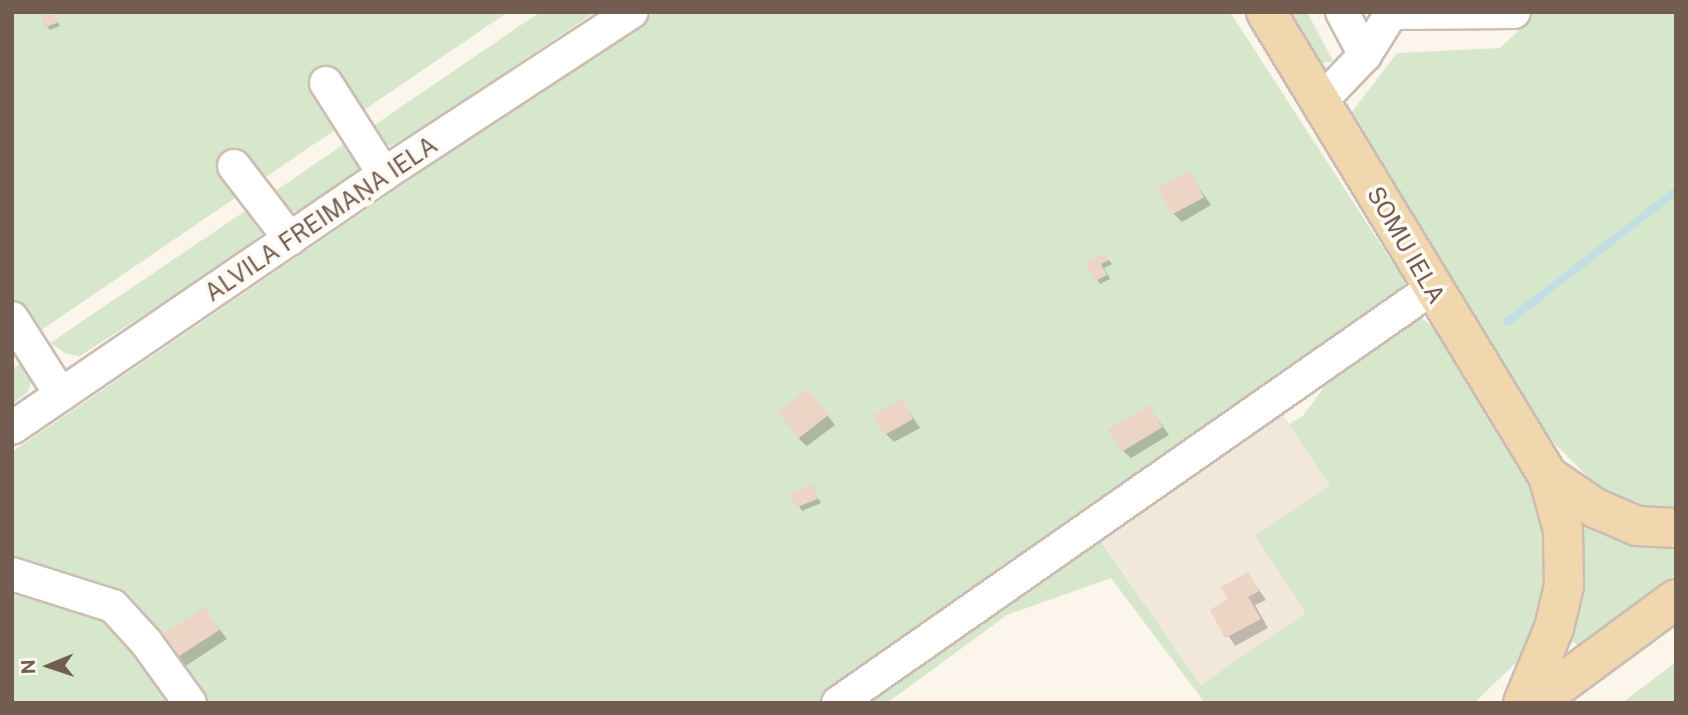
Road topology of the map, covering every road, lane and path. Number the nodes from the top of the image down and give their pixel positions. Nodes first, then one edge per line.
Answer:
1 (632, 12) edge
2 (1266, 12) edge
3 (1342, 12) edge
4 (1514, 12) edge
5 (1392, 13) edge
6 (1365, 55) junction
7 (326, 83) dead end
8 (1322, 100) junction
9 (234, 166) dead end
10 (384, 174) junction
11 (290, 239) junction
12 (1431, 289) junction
13 (12, 318) edge
14 (61, 395) junction
15 (12, 428) edge
16 (1548, 476) junction
17 (1676, 528) edge
18 (12, 574) edge
19 (1676, 599) edge
20 (190, 703) edge
21 (838, 703) edge
22 (1523, 703) edge
23 (1535, 703) edge

1 - 10 street, ALVILA FREIMAŅA IELA
2 - 8 main road, SOMU IELA
3 - 6 street
4 - 5 street
5 - 6 street
6 - 8 street
7 - 10 street
8 - 12 main road, SOMU IELA
9 - 11 street
10 - 11 street, ALVILA FREIMAŅA IELA
11 - 14 street, ALVILA FREIMAŅA IELA
12 - 16 main road, SOMU IELA
12 - 21 street
13 - 14 street
14 - 15 street, ALVILA FREIMAŅA IELA
16 - 17 main road
16 - 22 main road
18 - 20 street
19 - 23 main road

